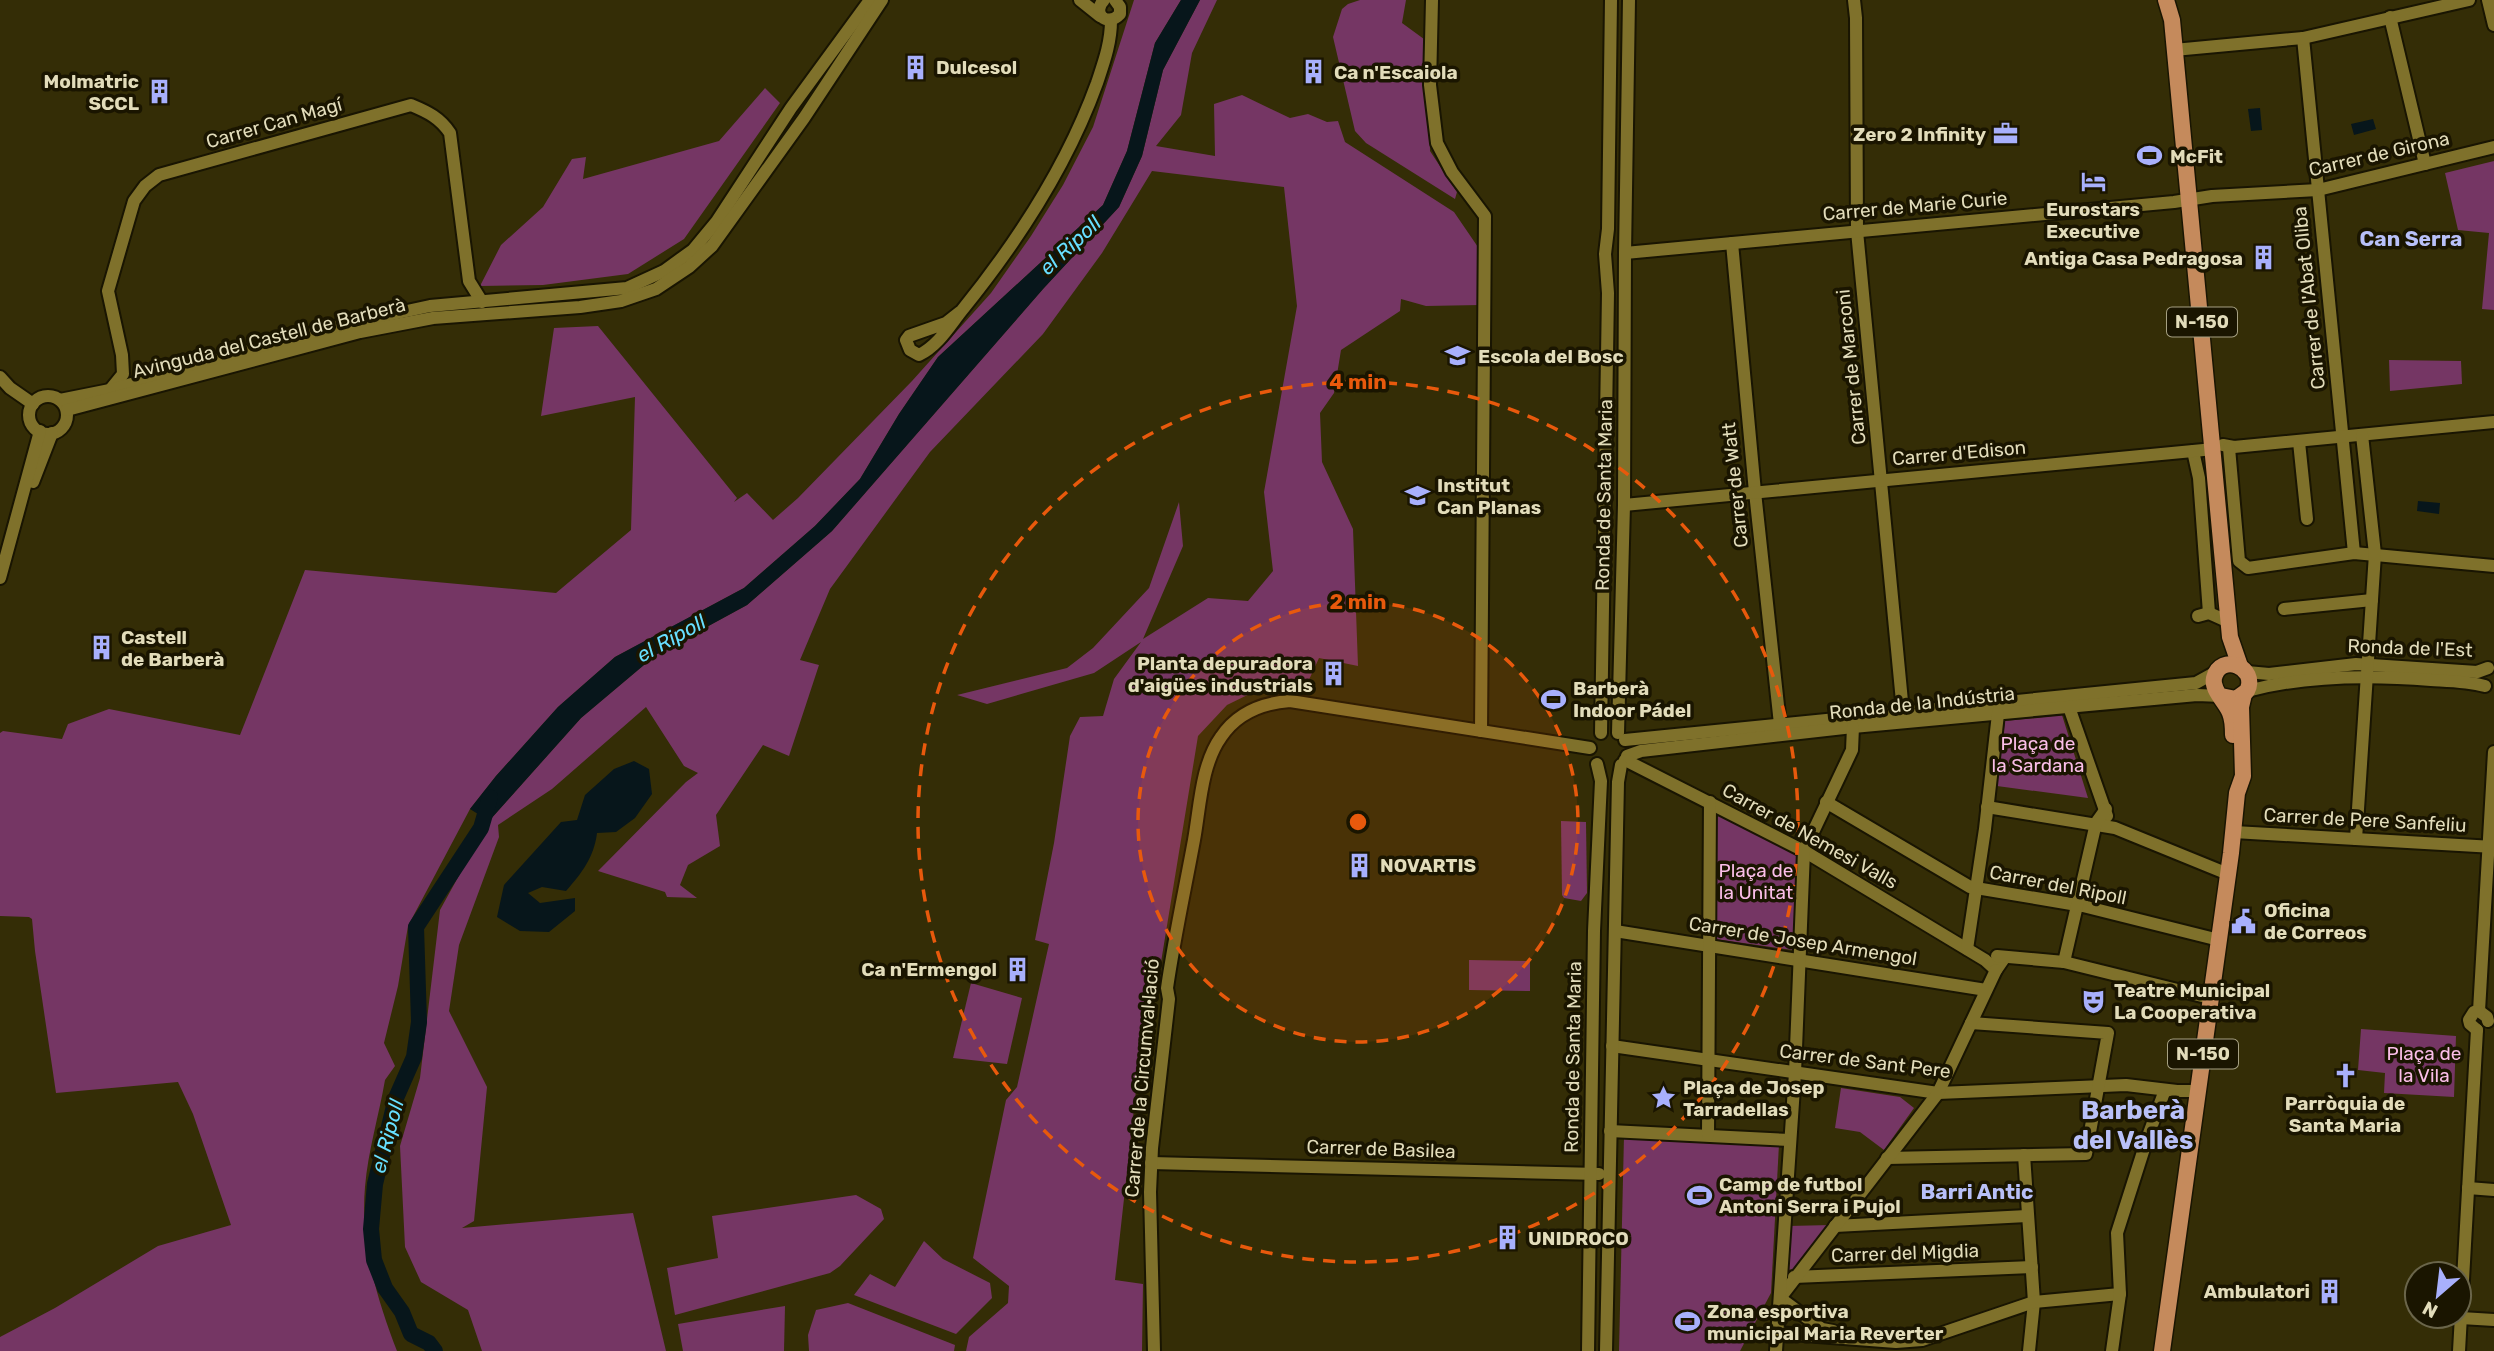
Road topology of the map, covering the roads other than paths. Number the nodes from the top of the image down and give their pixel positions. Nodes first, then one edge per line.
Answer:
1 (870, 0) edge
2 (883, 0) edge
3 (1080, 0) edge
4 (1104, 0) edge
5 (1116, 0) edge
6 (1432, 0) edge
7 (1611, 0) edge
8 (1629, 0) edge
9 (1857, 0) edge
10 (2166, 0) edge
11 (2175, 0) edge
12 (2469, 0) edge
13 (2488, 0) edge
14 (2390, 17) junction
15 (1105, 18) junction
16 (2172, 20) junction
17 (2494, 26) edge
18 (2303, 38) junction
19 (2174, 50) junction
20 (2494, 147) edge
21 (2425, 164) junction
22 (2318, 190) junction
23 (2189, 200) junction
24 (1857, 231) junction
25 (1732, 243) junction
26 (1606, 255) junction
27 (1625, 255) junction
28 (482, 302) junction
29 (960, 312) dead end
30 (0, 377) edge
31 (110, 390) junction
32 (33, 404) junction
33 (63, 405) junction
34 (2494, 422) edge
35 (46, 432) junction
36 (2362, 435) junction
37 (2342, 438) junction
38 (2299, 442) junction
39 (2222, 447) junction
40 (2193, 451) junction
41 (1881, 480) junction
42 (1755, 492) junction
43 (2218, 501) junction
44 (1624, 505) junction
45 (2202, 516) junction
46 (2307, 519) dead end
47 (2354, 553) junction
48 (2375, 554) junction
49 (2494, 566) edge
50 (0, 578) edge
51 (2207, 590) junction
52 (2227, 596) junction
53 (2372, 600) junction
54 (2284, 609) dead end
55 (2229, 630) junction
56 (2492, 665) edge
57 (2244, 669) junction
58 (2217, 671) junction
59 (2367, 671) junction
60 (2489, 690) edge
61 (2245, 693) junction
62 (2221, 696) junction
63 (2069, 707) junction
64 (1903, 712) junction
65 (1998, 714) junction
66 (1780, 724) junction
67 (1853, 727) junction
68 (1481, 731) junction
69 (1601, 733) junction
70 (1622, 737) junction
71 (1590, 748) junction
72 (2494, 752) edge
73 (1624, 760) junction
74 (1597, 765) junction
75 (2237, 793) junction
76 (1710, 802) junction
77 (1826, 802) junction
78 (1987, 807) junction
79 (2105, 808) junction
80 (2096, 823) junction
81 (2115, 828) junction
82 (2234, 832) junction
83 (2356, 839) junction
84 (2491, 847) edge
85 (1804, 851) junction
86 (2228, 874) junction
87 (1976, 889) junction
88 (2078, 905) junction
89 (1615, 931) junction
90 (2219, 940) junction
91 (1709, 946) junction
92 (1970, 951) junction
93 (2005, 957) junction
94 (1800, 960) junction
95 (2064, 962) junction
96 (1996, 970) junction
97 (1986, 989) junction
98 (2210, 998) junction
99 (2487, 1018) edge
100 (1971, 1023) junction
101 (1612, 1046) junction
102 (1708, 1060) junction
103 (1795, 1073) junction
104 (2099, 1087) junction
105 (2165, 1090) junction
106 (2197, 1091) junction
107 (1938, 1093) junction
108 (1610, 1131) junction
109 (1708, 1135) junction
110 (1790, 1140) junction
111 (2024, 1155) junction
112 (1888, 1158) junction
113 (1151, 1163) junction
114 (1591, 1174) junction
115 (1609, 1174) junction
116 (2468, 1188) junction
117 (2494, 1190) edge
118 (2027, 1216) junction
119 (1835, 1227) junction
120 (2464, 1260) edge
121 (2032, 1267) junction
122 (1799, 1275) junction
123 (1781, 1277) junction
124 (2119, 1294) junction
125 (1780, 1298) junction
126 (2034, 1302) junction
127 (2473, 1319) edge
128 (2494, 1321) edge
129 (2460, 1330) edge
130 (1777, 1333) junction
131 (1874, 1340) junction
132 (1154, 1351) edge
133 (1588, 1351) edge
134 (1606, 1351) edge
135 (1776, 1351) edge
136 (2029, 1351) edge
137 (2112, 1351) edge
138 (2162, 1351) edge
139 (2459, 1351) edge

1 - 28 street, Avinguda del Castell de Barberà
2 - 33 street, Avinguda del Castell de Barberà
3 - 15 street
4 - 15 street
5 - 15 street
6 - 68 street
7 - 26 street, Ronda de Santa Maria
8 - 27 street, Ronda de Santa Maria
9 - 24 street, Carrer de Marconi
10 - 16 main road, N-150
11 - 16 main road, N-150
12 - 14 street
13 - 17 street
14 - 18 street
14 - 21 street
15 - 29 street
16 - 19 main road, N-150
18 - 19 street
18 - 22 street, Carrer de l'Abat Oliba
19 - 23 main road, N-150
20 - 21 street, Carrer de Girona
21 - 22 street, Carrer de Girona
22 - 23 street, Carrer de Girona
22 - 37 street, Carrer de l'Abat Oliba
23 - 24 street, Carrer de Marie Curie
23 - 39 main road, N-150
24 - 25 street, Carrer de Marie Curie
24 - 41 street, Carrer de Marconi
25 - 27 street, Carrer de Marie Curie
25 - 42 street, Carrer de Watt
26 - 27 street, Carrer de Marie Curie
26 - 69 street, Ronda de Santa Maria
27 - 44 street, Ronda de Santa Maria
28 - 31 street, Avinguda del Castell de Barberà
28 - 31 street, Carrer Can Magí
30 - 32 street
31 - 33 street, Avinguda del Castell de Barberà
32 - 33 street
32 - 35 street
33 - 35 street
34 - 36 street, Carrer d'Edison
35 - 50 street
36 - 37 street, Carrer d'Edison
36 - 48 street
37 - 38 street, Carrer d'Edison
37 - 47 street, Carrer de l'Abat Oliba
38 - 39 street, Carrer d'Edison
38 - 46 street
39 - 40 street, Carrer d'Edison
39 - 43 main road, N-150
39 - 47 street
40 - 41 street, Carrer d'Edison
40 - 45 street
41 - 42 street, Carrer d'Edison
41 - 64 street, Carrer de Marconi
42 - 44 street, Carrer d'Edison
42 - 66 street, Carrer de Watt
43 - 45 street
43 - 52 main road, N-150
44 - 70 street, Ronda de Santa Maria
45 - 51 street
47 - 48 street
48 - 49 street
48 - 53 street
51 - 52 street
51 - 55 street
52 - 55 main road, N-150
53 - 54 street
53 - 59 street
55 - 57 main road, N-150
55 - 58 main road, N-150
56 - 59 street, Ronda de l'Est
56 - 60 street
57 - 58 main road
57 - 59 street, Ronda de l'Est
57 - 61 main road, N-150
58 - 62 main road, N-150
58 - 64 street, Ronda de la Indústria
59 - 60 street, Ronda de l'Est
59 - 61 street, Ronda de l'Est
59 - 83 street
61 - 62 main road
61 - 75 main road, N-150
62 - 63 street, Ronda de la Indústria
62 - 75 main road, N-150
63 - 65 street, Ronda de la Indústria
63 - 79 street
64 - 66 street, Ronda de la Indústria
65 - 67 street, Ronda de la Indústria
65 - 78 street
66 - 70 street, Ronda de la Indústria
67 - 73 street, Ronda de la Indústria
67 - 77 street
68 - 71 street, Carrer de la Circumval·lació
68 - 113 street, Carrer de la Circumval·lació
69 - 70 street
69 - 71 street
70 - 73 street
71 - 74 street
72 - 84 street
73 - 74 street
73 - 76 street, Carrer de Nemesi Valls
73 - 89 street, Ronda de Santa Maria
74 - 114 street, Ronda de Santa Maria
75 - 82 main road, N-150
76 - 85 street, Carrer de Nemesi Valls
76 - 91 street
77 - 85 street
77 - 87 street, Carrer del Ripoll
78 - 80 street
78 - 87 street
79 - 80 street
79 - 81 street
80 - 81 street
80 - 88 street
81 - 86 street
82 - 83 street, Carrer de Pere Sanfeliu
82 - 86 main road, N-150
83 - 84 street, Carrer de Pere Sanfeliu
84 - 99 street
85 - 92 street, Carrer de Nemesi Valls
85 - 94 street
86 - 90 main road, N-150
87 - 88 street, Carrer del Ripoll
87 - 92 street
88 - 90 street, Carrer del Ripoll
88 - 95 street
89 - 91 street, Carrer de Josep Armengol
89 - 101 street, Ronda de Santa Maria
90 - 98 main road, N-150
91 - 94 street, Carrer de Josep Armengol
91 - 102 street
92 - 93 street, Carrer de Nemesi Valls
92 - 96 street, Carrer de Nemesi Valls
93 - 95 street, Carrer de Nemesi Valls
93 - 96 street
94 - 97 street, Carrer de Josep Armengol
94 - 103 street
95 - 98 street, Carrer de Nemesi Valls
96 - 97 street
97 - 100 street
98 - 106 main road, N-150
99 - 116 street
100 - 104 street
100 - 107 street
101 - 102 street, Carrer de Sant Pere
101 - 108 street, Ronda de Santa Maria
102 - 103 street, Carrer de Sant Pere
102 - 109 street
103 - 107 street, Carrer de Sant Pere
103 - 110 street
104 - 105 street, Carrer de Sant Pere
104 - 107 street, Carrer de Sant Pere
104 - 111 street
105 - 106 street, Carrer de Sant Pere
105 - 124 street
106 - 138 main road, N-150
107 - 112 street
108 - 109 street
108 - 115 street, Ronda de Santa Maria
109 - 110 street
110 - 123 street
111 - 112 street
111 - 118 street
112 - 119 street
113 - 114 street, Carrer de Basilea
113 - 132 street, Carrer de la Circumval·lació
114 - 115 street, Carrer de Basilea
114 - 133 street, Ronda de Santa Maria
115 - 134 street, Ronda de Santa Maria
116 - 117 street
116 - 120 street
118 - 119 street
118 - 121 street
119 - 122 street
121 - 122 street, Carrer del Migdia
121 - 126 street
122 - 123 street, Carrer del Migdia
122 - 125 street
123 - 125 street
124 - 126 street
124 - 137 street
125 - 130 street
125 - 131 street
126 - 131 street
126 - 136 street
127 - 128 street
129 - 139 street
130 - 131 street
130 - 135 street

